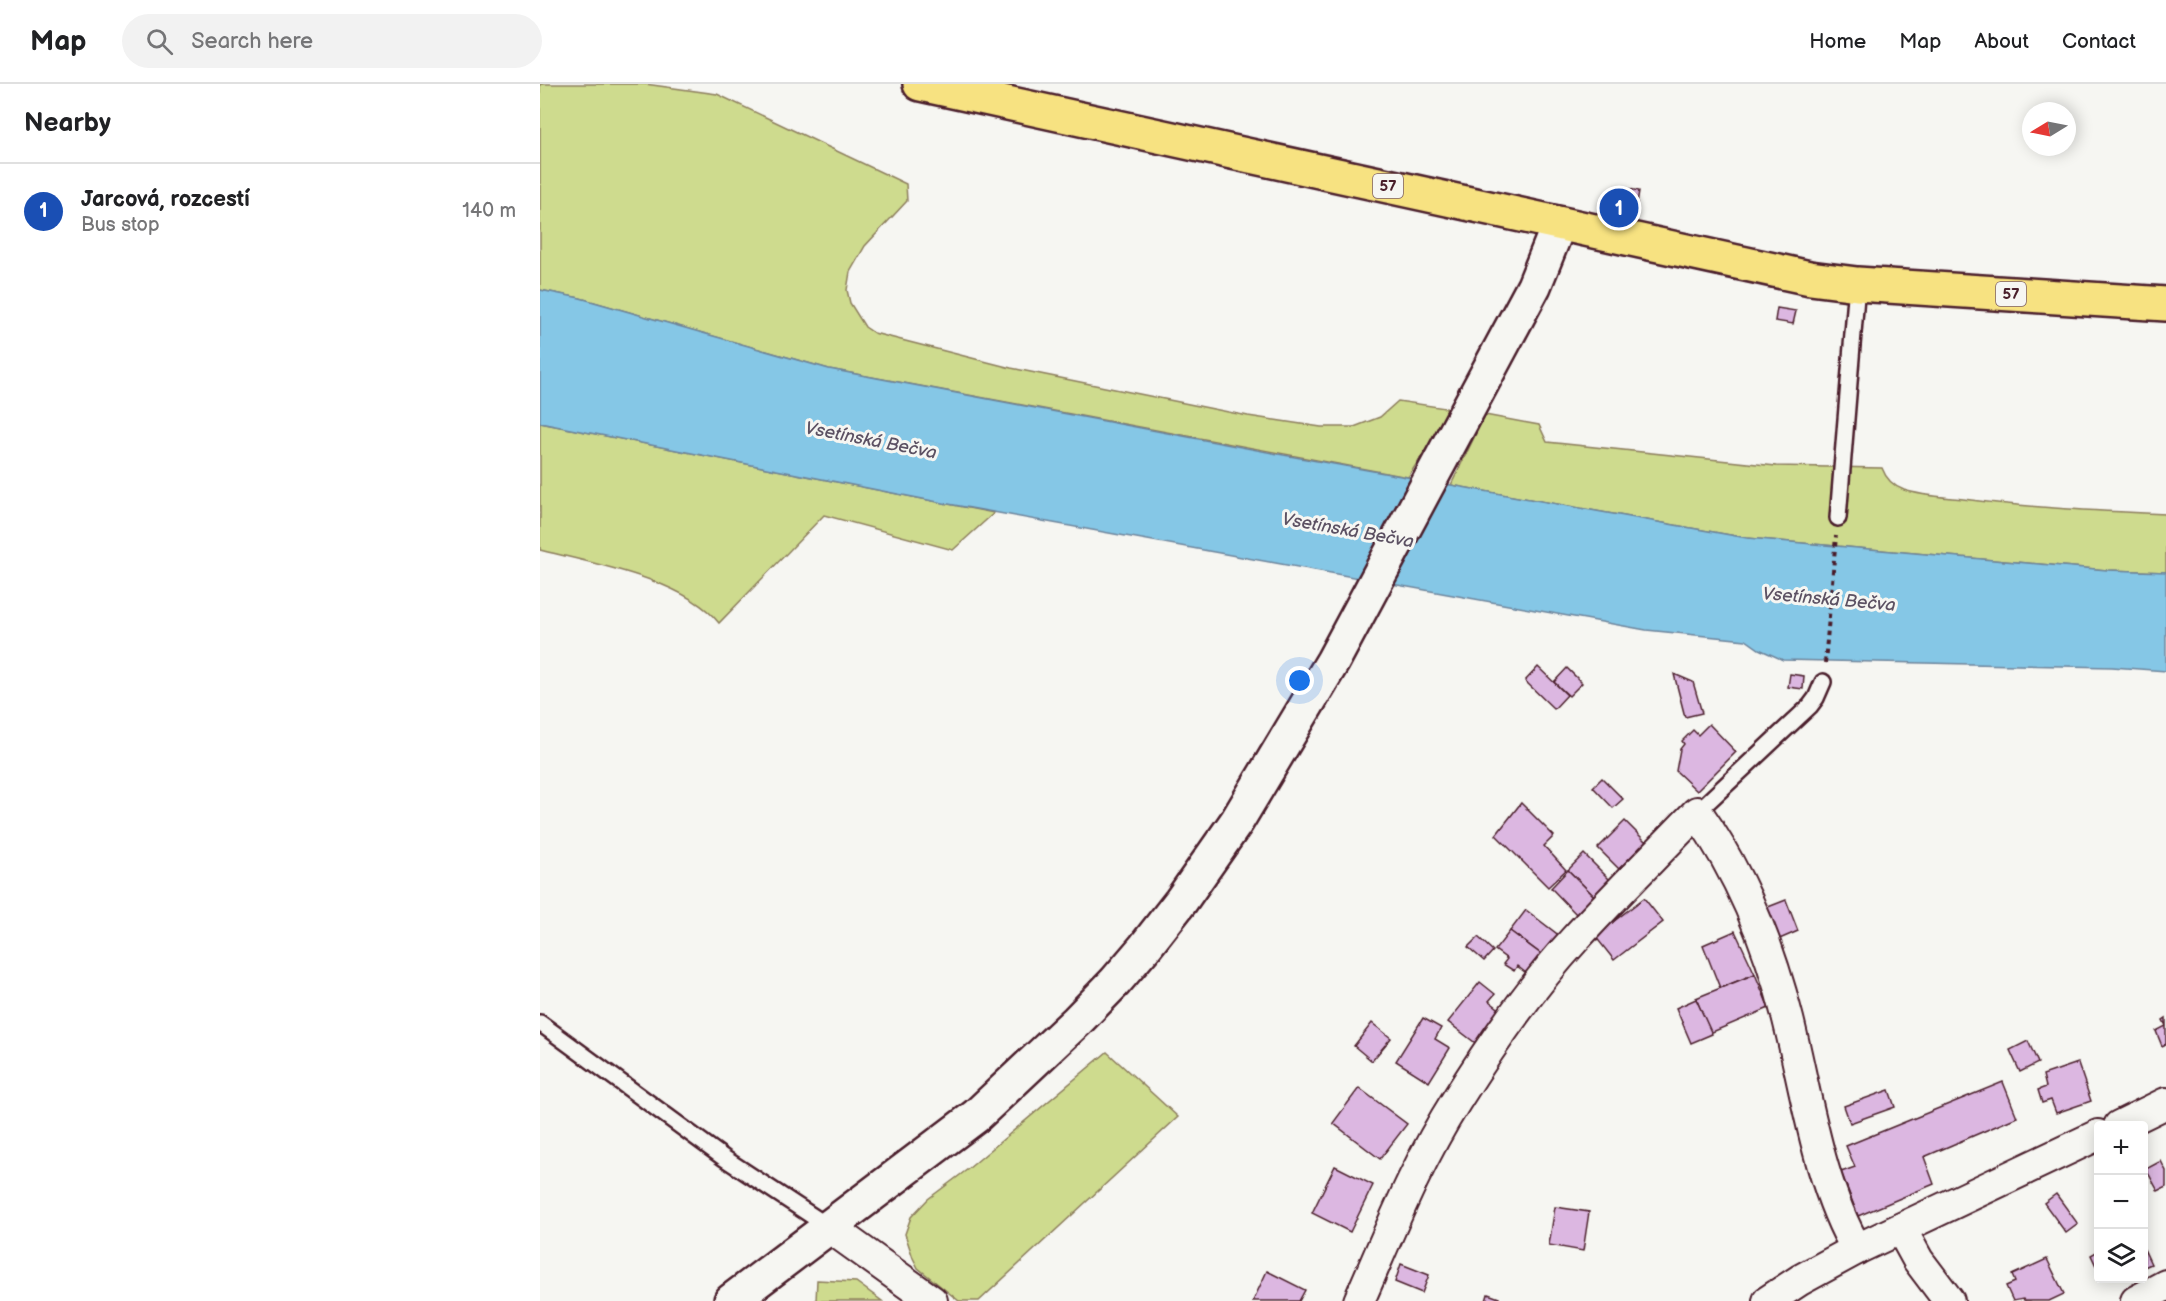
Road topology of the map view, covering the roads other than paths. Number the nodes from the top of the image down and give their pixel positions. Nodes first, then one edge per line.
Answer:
1 (920, 84) edge
2 (1559, 224) junction
3 (1857, 284) junction
4 (2166, 304) edge
5 (1838, 518) road end
6 (1823, 682) road end
7 (1696, 812) junction
8 (540, 1023) edge
9 (2166, 1103) edge
10 (2128, 1121) edge
11 (2094, 1137) edge
12 (829, 1227) junction
13 (1901, 1229) junction
14 (1857, 1249) junction
15 (2166, 1285) edge
16 (731, 1301) edge
17 (932, 1301) edge
18 (1359, 1301) edge
19 (1768, 1301) edge
20 (1949, 1301) edge
21 (2136, 1301) edge

1 - 2 main road, 57
2 - 3 main road, 57
2 - 12 street
3 - 4 main road, 57
3 - 5 lane
6 - 7 lane
7 - 14 street
7 - 18 street
8 - 12 lane
9 - 10 street
11 - 13 street
12 - 16 street
12 - 17 street
13 - 14 street
13 - 20 street
14 - 19 street
15 - 21 street

